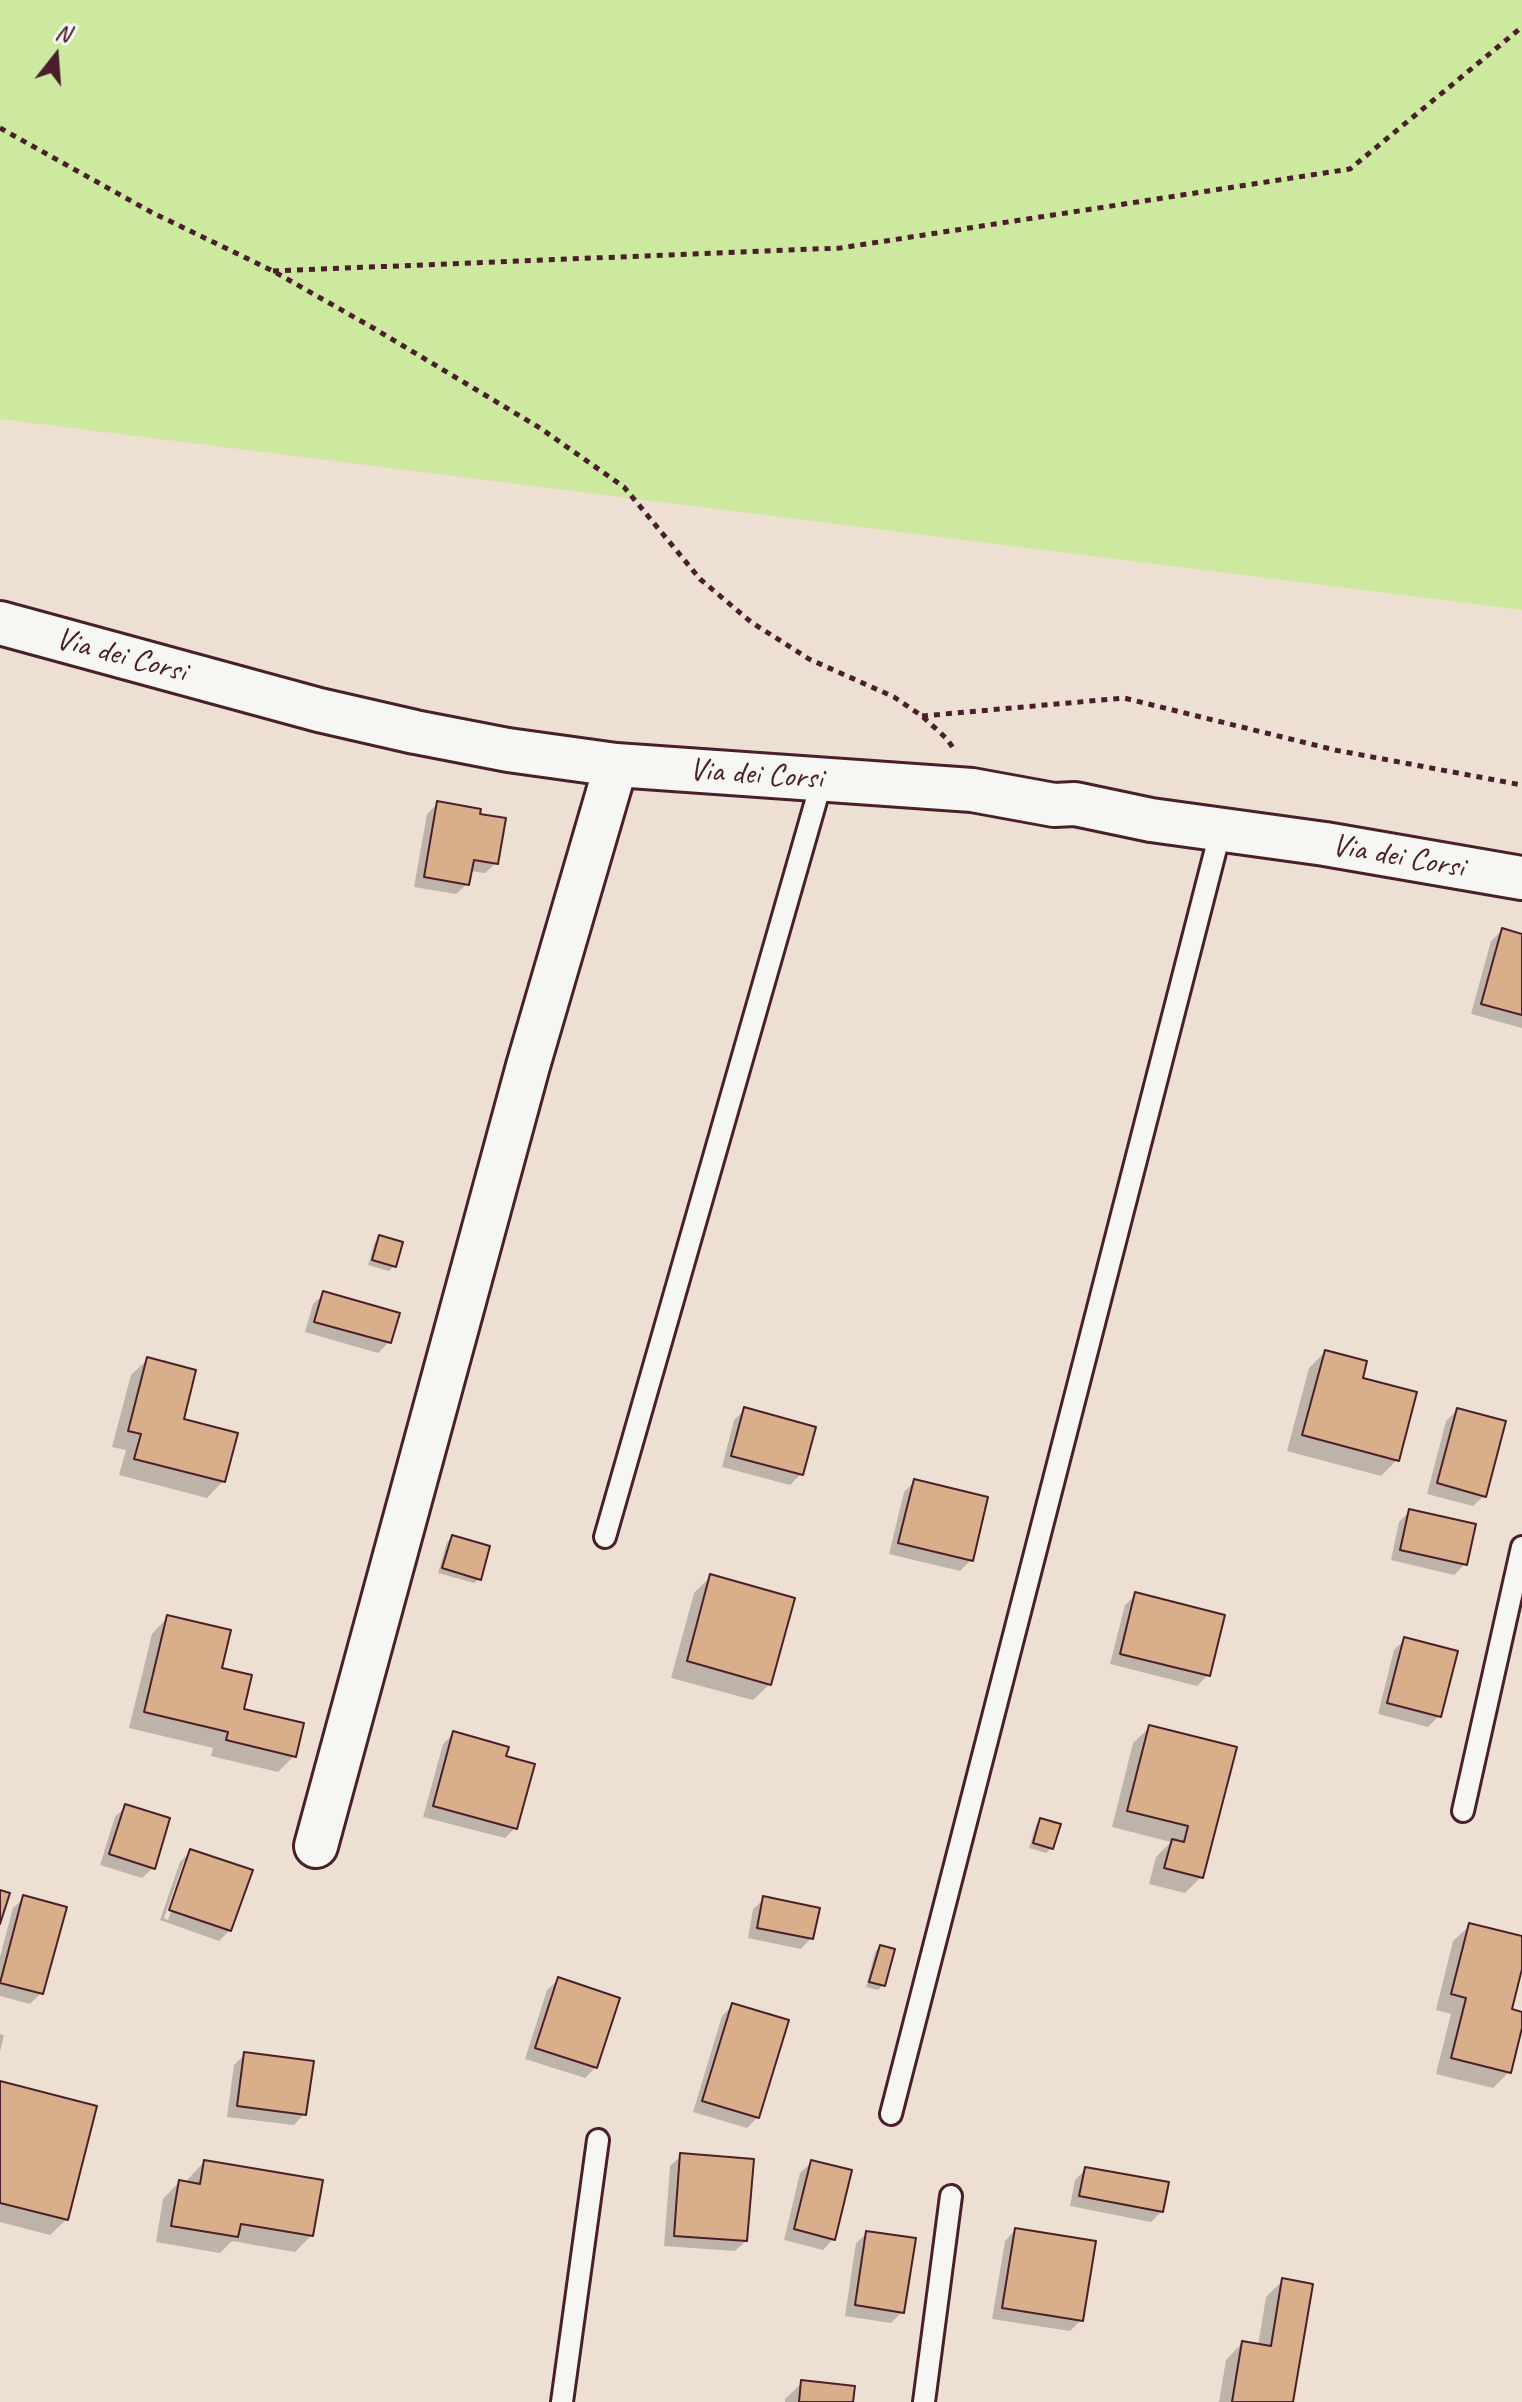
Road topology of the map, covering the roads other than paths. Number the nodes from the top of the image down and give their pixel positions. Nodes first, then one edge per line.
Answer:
1 (0, 623) edge
2 (616, 765) junction
3 (822, 780) junction
4 (1221, 829) junction
5 (1522, 878) edge
6 (605, 1537) dead end
7 (1522, 1547) edge
8 (1463, 1811) dead end
9 (316, 1846) dead end
10 (891, 2114) dead end
11 (598, 2140) dead end
12 (951, 2196) dead end
13 (562, 2402) edge
14 (924, 2402) edge

1 - 2 street, Via dei Corsi
2 - 3 street, Via dei Corsi
2 - 9 street
3 - 4 street, Via dei Corsi
3 - 6 lane
4 - 5 street, Via dei Corsi
4 - 10 lane
7 - 8 lane
11 - 13 lane
12 - 14 lane

